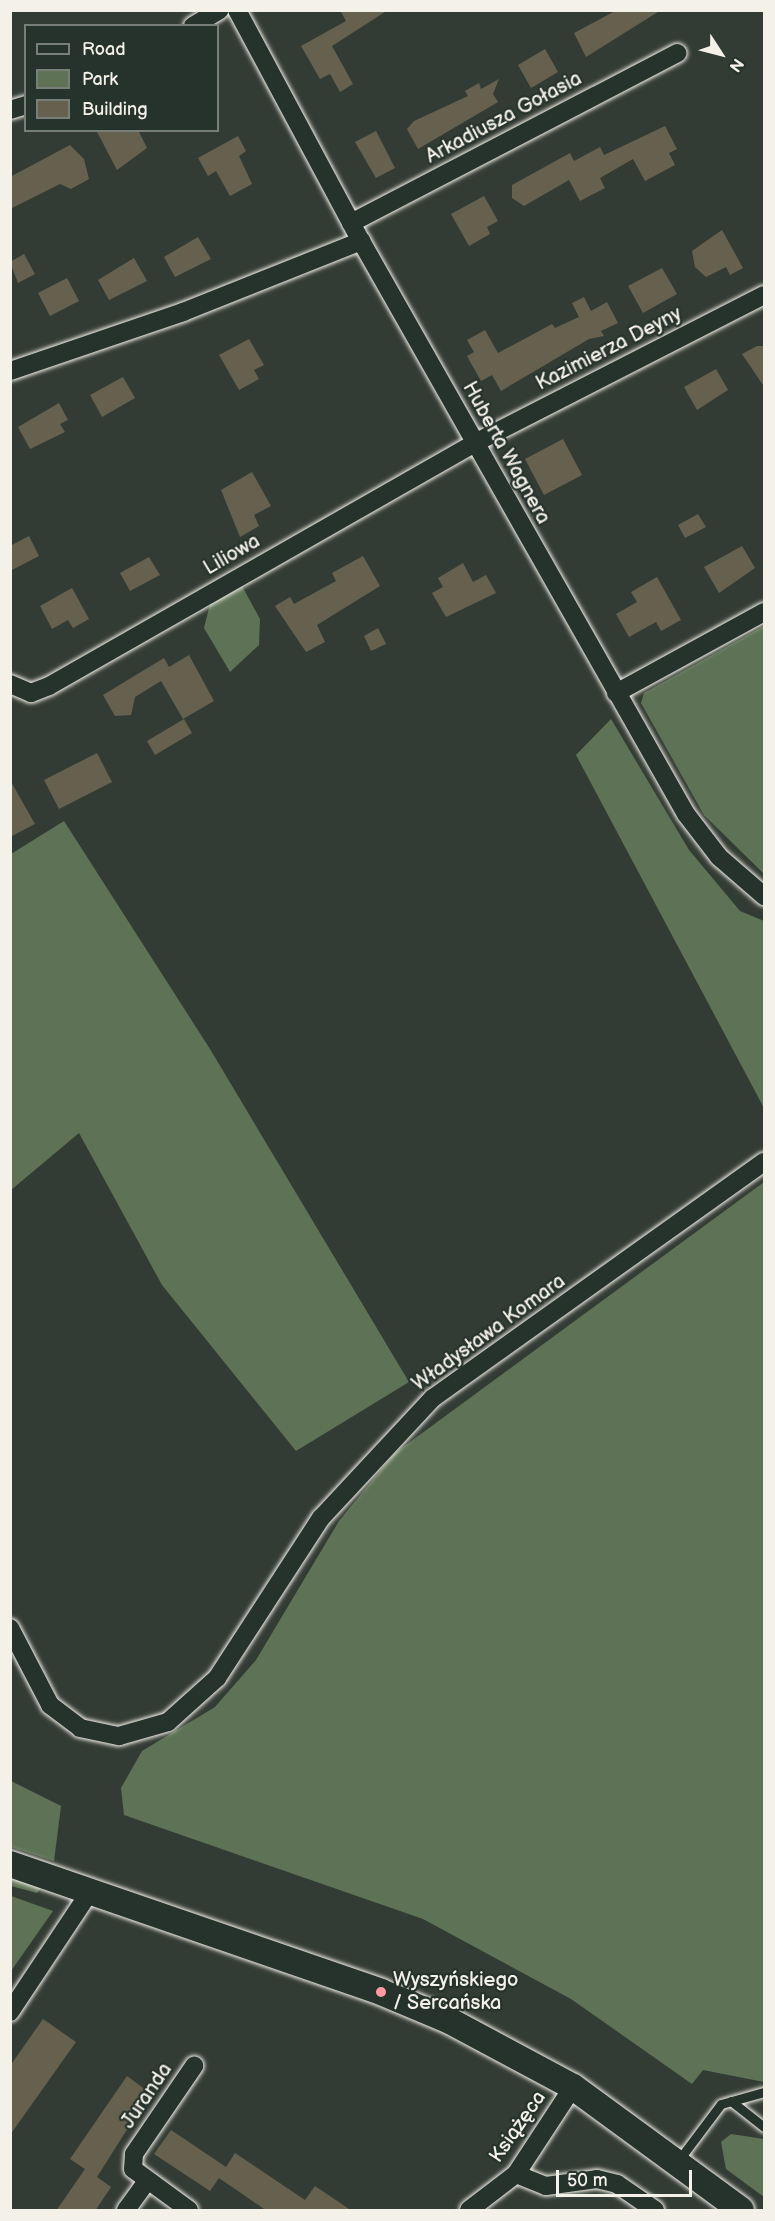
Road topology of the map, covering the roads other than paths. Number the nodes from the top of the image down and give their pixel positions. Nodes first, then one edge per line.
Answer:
1 (220, 10) edge
2 (237, 10) edge
3 (196, 24) edge
4 (677, 53) dead end
5 (351, 223) junction
6 (361, 241) junction
7 (765, 295) edge
8 (10, 371) edge
9 (475, 443) junction
10 (765, 612) edge
11 (10, 684) edge
12 (616, 693) junction
13 (765, 896) edge
14 (765, 1162) edge
15 (10, 1628) edge
16 (10, 1864) edge
17 (91, 1890) junction
18 (10, 2012) edge
19 (194, 2066) dead end
20 (573, 2087) junction
21 (765, 2092) edge
22 (731, 2101) junction
23 (765, 2127) edge
24 (677, 2162) junction
25 (516, 2174) junction
26 (146, 2182) junction
27 (126, 2211) edge
28 (189, 2211) edge
29 (469, 2211) edge
30 (655, 2211) edge
31 (741, 2211) edge

1 - 3 street
2 - 5 street, Huberta Wagnera
4 - 5 street, Arkadiusza Gołasia
5 - 6 street, Huberta Wagnera
6 - 8 street
6 - 9 street, Huberta Wagnera
7 - 9 street, Kazimierza Deyny
9 - 11 street, Liliowa
9 - 12 street, Huberta Wagnera
10 - 12 street
12 - 13 street, Huberta Wagnera
14 - 15 street, Władysława Komara
16 - 17 street
17 - 18 street
17 - 20 street
19 - 26 street, Juranda
20 - 24 street
20 - 25 street, Książęca
21 - 22 lane
22 - 23 lane
22 - 24 lane
24 - 31 street
25 - 29 street, Książęca
25 - 30 street
26 - 27 street
26 - 28 street

